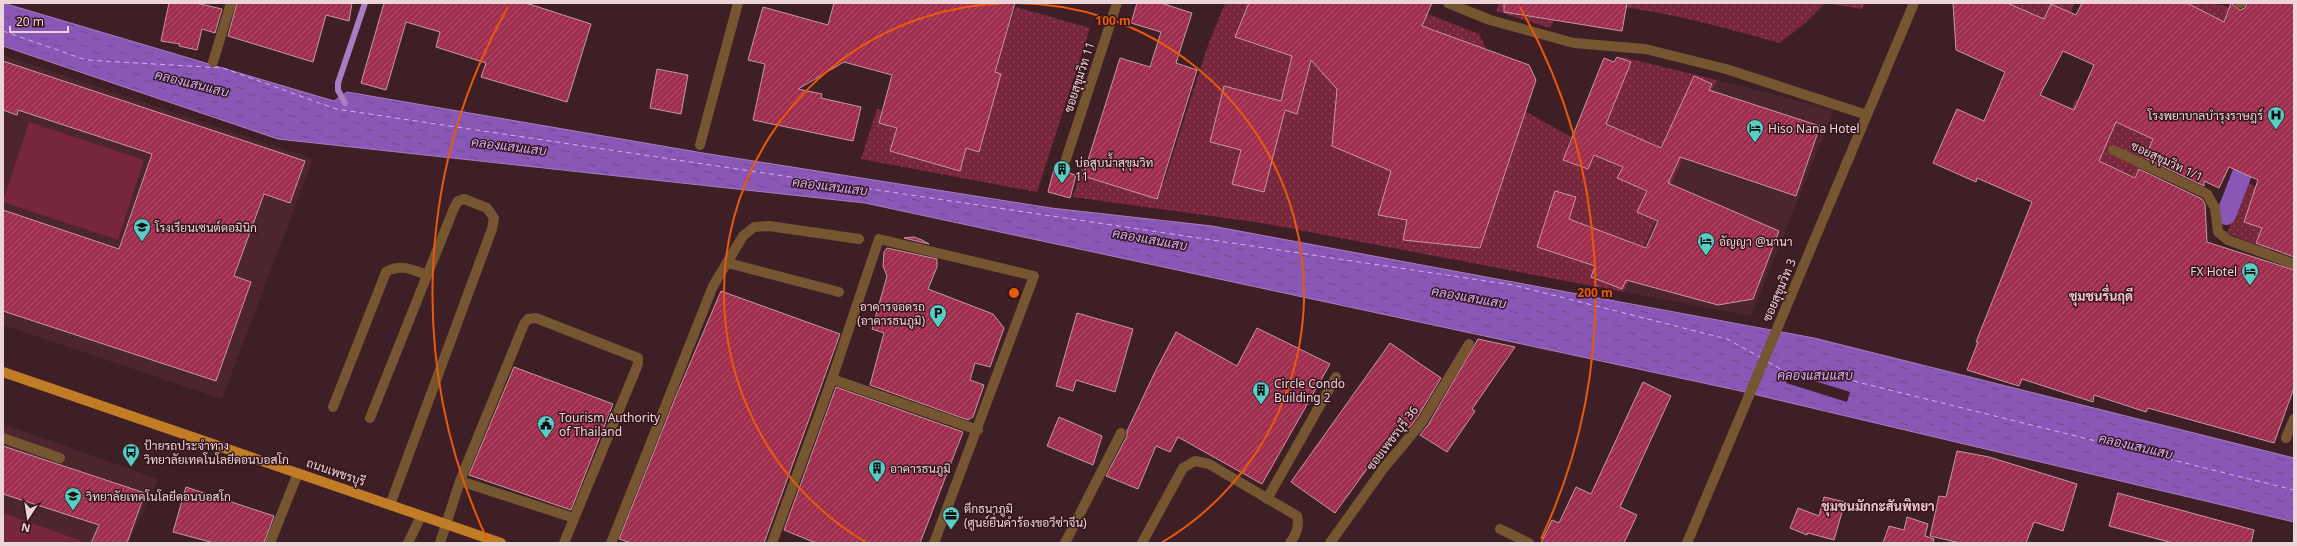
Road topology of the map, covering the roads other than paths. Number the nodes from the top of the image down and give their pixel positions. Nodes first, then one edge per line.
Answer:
1 (231, 3) edge
2 (738, 3) edge
3 (1117, 3) edge
4 (1448, 3) edge
5 (1914, 3) edge
6 (213, 62) dead end
7 (1867, 115) junction
8 (700, 144) dead end
9 (2113, 150) dead end
10 (1066, 159) dead end
11 (859, 239) dead end
12 (728, 263) junction
13 (2294, 264) edge
14 (427, 275) junction
15 (839, 292) dead end
16 (1469, 344) dead end
17 (3, 372) edge
18 (1336, 377) dead end
19 (832, 379) junction
20 (333, 407) dead end
21 (370, 418) dead end
22 (2294, 419) edge
23 (978, 430) junction
24 (1121, 433) dead end
25 (3, 438) edge
26 (2286, 438) dead end
27 (60, 458) dead end
28 (298, 473) junction
29 (460, 481) junction
30 (1267, 499) junction
31 (390, 505) junction
32 (420, 516) junction
33 (574, 518) junction
34 (446, 524) junction
35 (1500, 529) dead end
36 (270, 543) edge
37 (408, 543) edge
38 (440, 543) edge
39 (501, 543) edge
40 (564, 543) edge
41 (611, 543) edge
42 (772, 543) edge
43 (934, 543) edge
44 (1065, 543) edge
45 (1142, 543) edge
46 (1290, 543) edge
47 (1330, 543) edge
48 (1529, 543) edge
49 (1687, 543) edge

1 - 6 street
2 - 8 street
3 - 10 street, ซอยสุขุมวิท 11
4 - 7 street
5 - 7 street, ซอยสุขุมวิท 3
7 - 49 street, ซอยสุขุมวิท 3
9 - 13 street, ซอยสุขุมวิท 1/1
11 - 12 street
12 - 15 street
12 - 41 street
14 - 20 street
14 - 21 street
14 - 31 street
16 - 47 street, ซอยเพชรบุรี 36
17 - 28 main road, ถนนเพชรบุรี
18 - 30 street
19 - 23 street
19 - 23 street
19 - 42 street
22 - 26 street
23 - 43 street
24 - 44 street
25 - 27 street
28 - 31 main road, ถนนเพชรบุรี
28 - 36 street
29 - 33 street
29 - 33 street
29 - 34 street
30 - 45 street
30 - 46 street
31 - 32 main road, ถนนเพชรบุรี
32 - 34 main road, ถนนเพชรบุรี
32 - 37 street
33 - 40 street
34 - 38 street
34 - 39 main road, ถนนเพชรบุรี
35 - 48 street

